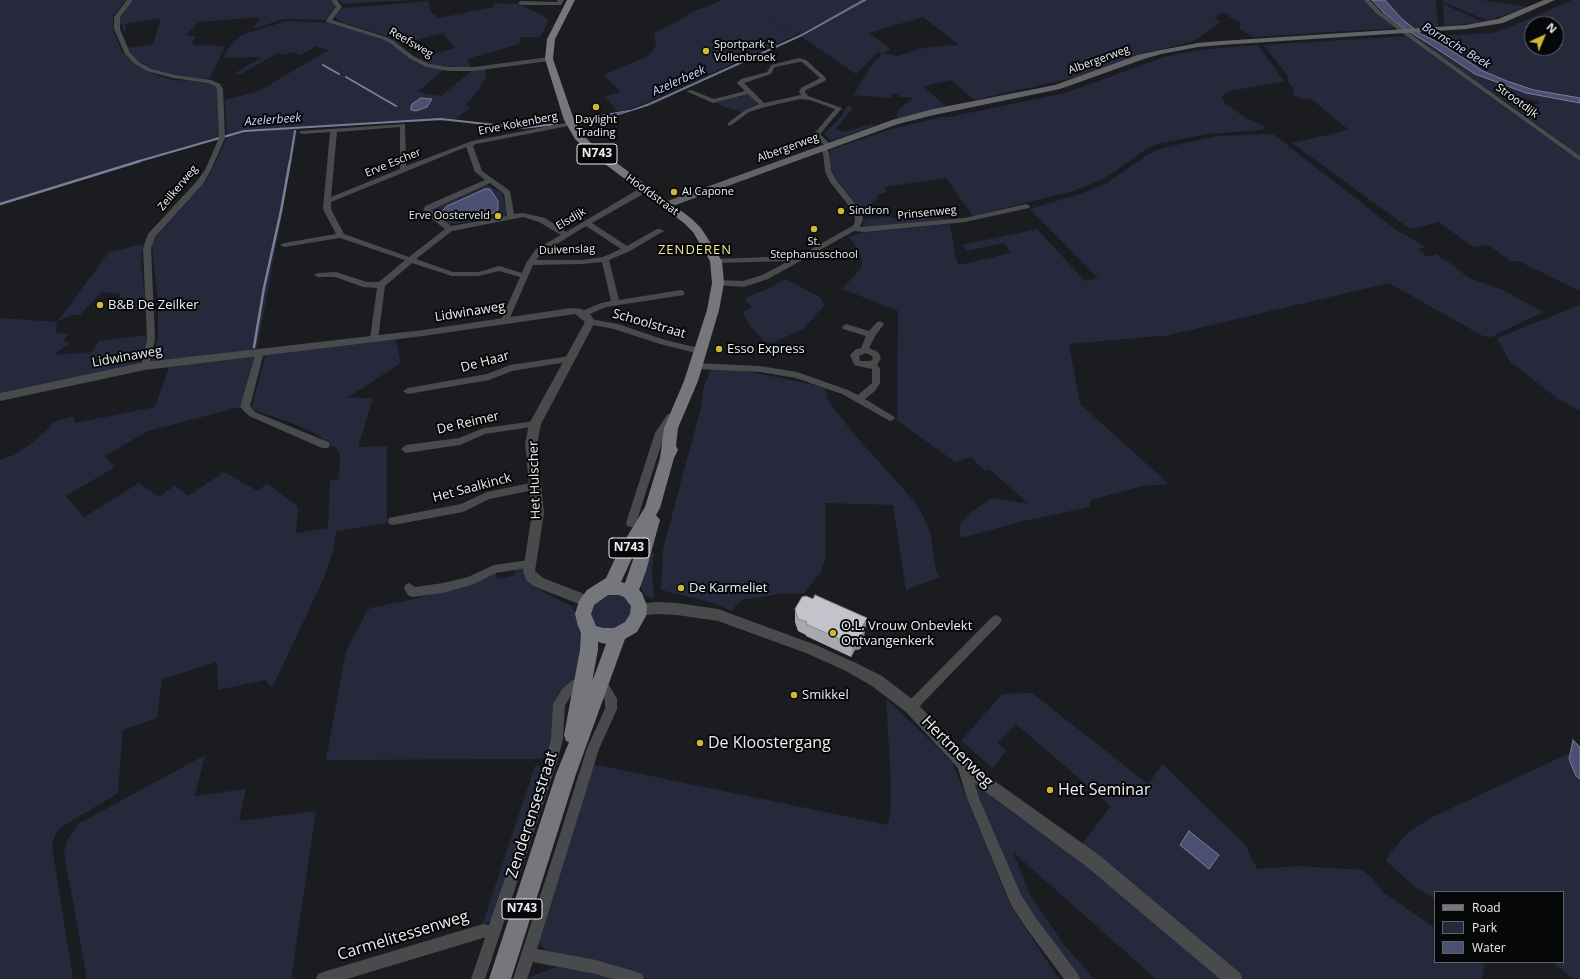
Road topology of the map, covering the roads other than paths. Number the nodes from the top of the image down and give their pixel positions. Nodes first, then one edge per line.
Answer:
1 (130, 0) edge
2 (334, 0) edge
3 (561, 0) edge
4 (571, 0) edge
5 (1367, 0) edge
6 (1552, 0) edge
7 (521, 3) dead end
8 (1404, 31) junction
9 (549, 59) junction
10 (689, 91) dead end
11 (750, 92) junction
12 (806, 98) junction
13 (763, 105) junction
14 (571, 124) junction
15 (730, 124) dead end
16 (334, 130) junction
17 (302, 132) dead end
18 (469, 145) junction
19 (825, 147) junction
20 (1580, 159) edge
21 (403, 170) junction
22 (488, 179) junction
23 (640, 192) dead end
24 (327, 201) junction
25 (666, 204) junction
26 (1026, 206) dead end
27 (511, 218) junction
28 (586, 223) junction
29 (450, 229) junction
30 (853, 229) junction
31 (660, 231) dead end
32 (566, 235) junction
33 (341, 236) junction
34 (284, 245) dead end
35 (627, 249) junction
36 (801, 258) junction
37 (605, 259) junction
38 (410, 260) junction
39 (716, 261) junction
40 (530, 262) junction
41 (318, 275) dead end
42 (524, 276) junction
43 (718, 284) junction
44 (381, 285) junction
45 (680, 293) dead end
46 (616, 303) junction
47 (587, 318) junction
48 (505, 320) junction
49 (880, 324) dead end
50 (846, 327) dead end
51 (870, 335) junction
52 (374, 339) junction
53 (865, 350) junction
54 (700, 351) junction
55 (260, 352) junction
56 (570, 359) junction
57 (871, 365) junction
58 (145, 366) junction
59 (696, 366) junction
60 (691, 381) junction
61 (408, 391) dead end
62 (0, 397) edge
63 (859, 399) junction
64 (678, 413) junction
65 (890, 418) dead end
66 (535, 424) junction
67 (325, 445) dead end
68 (406, 449) dead end
69 (667, 458) junction
70 (645, 476) junction
71 (662, 477) junction
72 (535, 486) junction
73 (652, 508) junction
74 (393, 521) dead end
75 (631, 523) dead end
76 (530, 564) junction
77 (409, 588) dead end
78 (606, 588) junction
79 (630, 592) junction
80 (587, 602) junction
81 (639, 610) junction
82 (996, 620) dead end
83 (590, 631) junction
84 (618, 634) junction
85 (592, 681) junction
86 (911, 707) junction
87 (961, 761) junction
88 (493, 932) junction
89 (528, 954) junction
90 (323, 979) edge
91 (478, 979) edge
92 (500, 979) edge
93 (520, 979) edge
94 (637, 979) edge
95 (1073, 979) edge
96 (1234, 979) edge

1 - 58 street, Zeilkerweg
2 - 9 street, Reefsweg
3 - 7 street
4 - 9 main road, Hoofdstraat / N743
5 - 8 street, Strootdijk
6 - 8 main road, Albergerweg
8 - 19 main road, Albergerweg
8 - 20 street, Strootdijk
9 - 14 main road, Hoofdstraat / N743
10 - 11 street
11 - 12 street
11 - 13 street
12 - 13 street
12 - 19 street
13 - 15 street
14 - 18 street, Erve Kokenberg
14 - 25 main road, Hoofdstraat / N743
16 - 17 street
16 - 21 street
16 - 24 street
18 - 21 street, Erve Escher
18 - 22 street
19 - 25 main road, Albergerweg
19 - 30 street
21 - 24 street, Erve Escher
22 - 27 street
22 - 29 street
23 - 28 street, Elsdijk
24 - 33 street
25 - 39 main road, Hoofdstraat / N743
26 - 30 street, Prinsenweg
27 - 29 street
27 - 32 street
28 - 32 street, Elsdijk
28 - 35 street, Duivenslag
29 - 38 street
30 - 36 street
31 - 35 street, Duivenslag
32 - 40 street, Elsdijk
33 - 34 street
33 - 38 street
35 - 37 street, Duivenslag
36 - 39 street
36 - 43 street
37 - 40 street, Duivenslag
37 - 46 street, Duivenslag
38 - 42 street
38 - 44 street
39 - 43 main road, Hoofdstraat / N743
40 - 42 street, Elsdijk
41 - 44 street
42 - 48 street, Elsdijk
43 - 54 main road, Hoofdstraat / N743
44 - 52 street
45 - 46 street, Lidwinaweg
46 - 47 street, Lidwinaweg
47 - 48 street, Lidwinaweg
47 - 54 street, Schoolstraat
47 - 56 street, Het Hulscher
48 - 52 street, Lidwinaweg
49 - 51 street
50 - 51 street
51 - 53 street
52 - 55 street, Lidwinaweg
53 - 57 street
53 - 57 street
54 - 59 main road, Hoofdstraat / N743
55 - 58 street, Lidwinaweg
55 - 67 street
56 - 61 street, De Haar
56 - 66 street, Het Hulscher
57 - 63 street
58 - 62 street, Lidwinaweg
59 - 60 main road, Hoofdstraat / N743
59 - 63 street
60 - 64 main road, Hoofdstraat / N743
60 - 69 main road, Hoofdstraat / N743
63 - 65 street
64 - 69 main road, Hoofdstraat / N743
64 - 70 street, Hoofdstraat
66 - 68 street, De Reimer
66 - 72 street, Het Hulscher
69 - 71 main road, Hoofdstraat / N743
70 - 71 street
70 - 75 street, Hoofdstraat
71 - 73 main road, Hoofdstraat / N743
72 - 74 street, Het Saalkinck
72 - 76 street, Het Hulscher
73 - 78 main road, Hoofdstraat / N743
73 - 79 main road, Hoofdstraat / N743
76 - 77 street
76 - 80 street
78 - 79 main road
78 - 80 main road, N743
79 - 81 main road
80 - 83 main road, N743
81 - 84 main road
81 - 86 street, Hertmerweg
82 - 86 street
83 - 84 main road
83 - 85 main road, Zenderensestraat / N743
84 - 85 main road, Zenderensestraat / N743
85 - 88 street, Zenderensestraat
85 - 89 street
85 - 92 main road, Zenderensestraat / N743
86 - 87 street, Hertmerweg
87 - 95 street
87 - 96 street, Hertmerweg
88 - 90 street, Carmelitessenweg
88 - 91 street, Zenderensestraat
89 - 93 street
89 - 94 street

